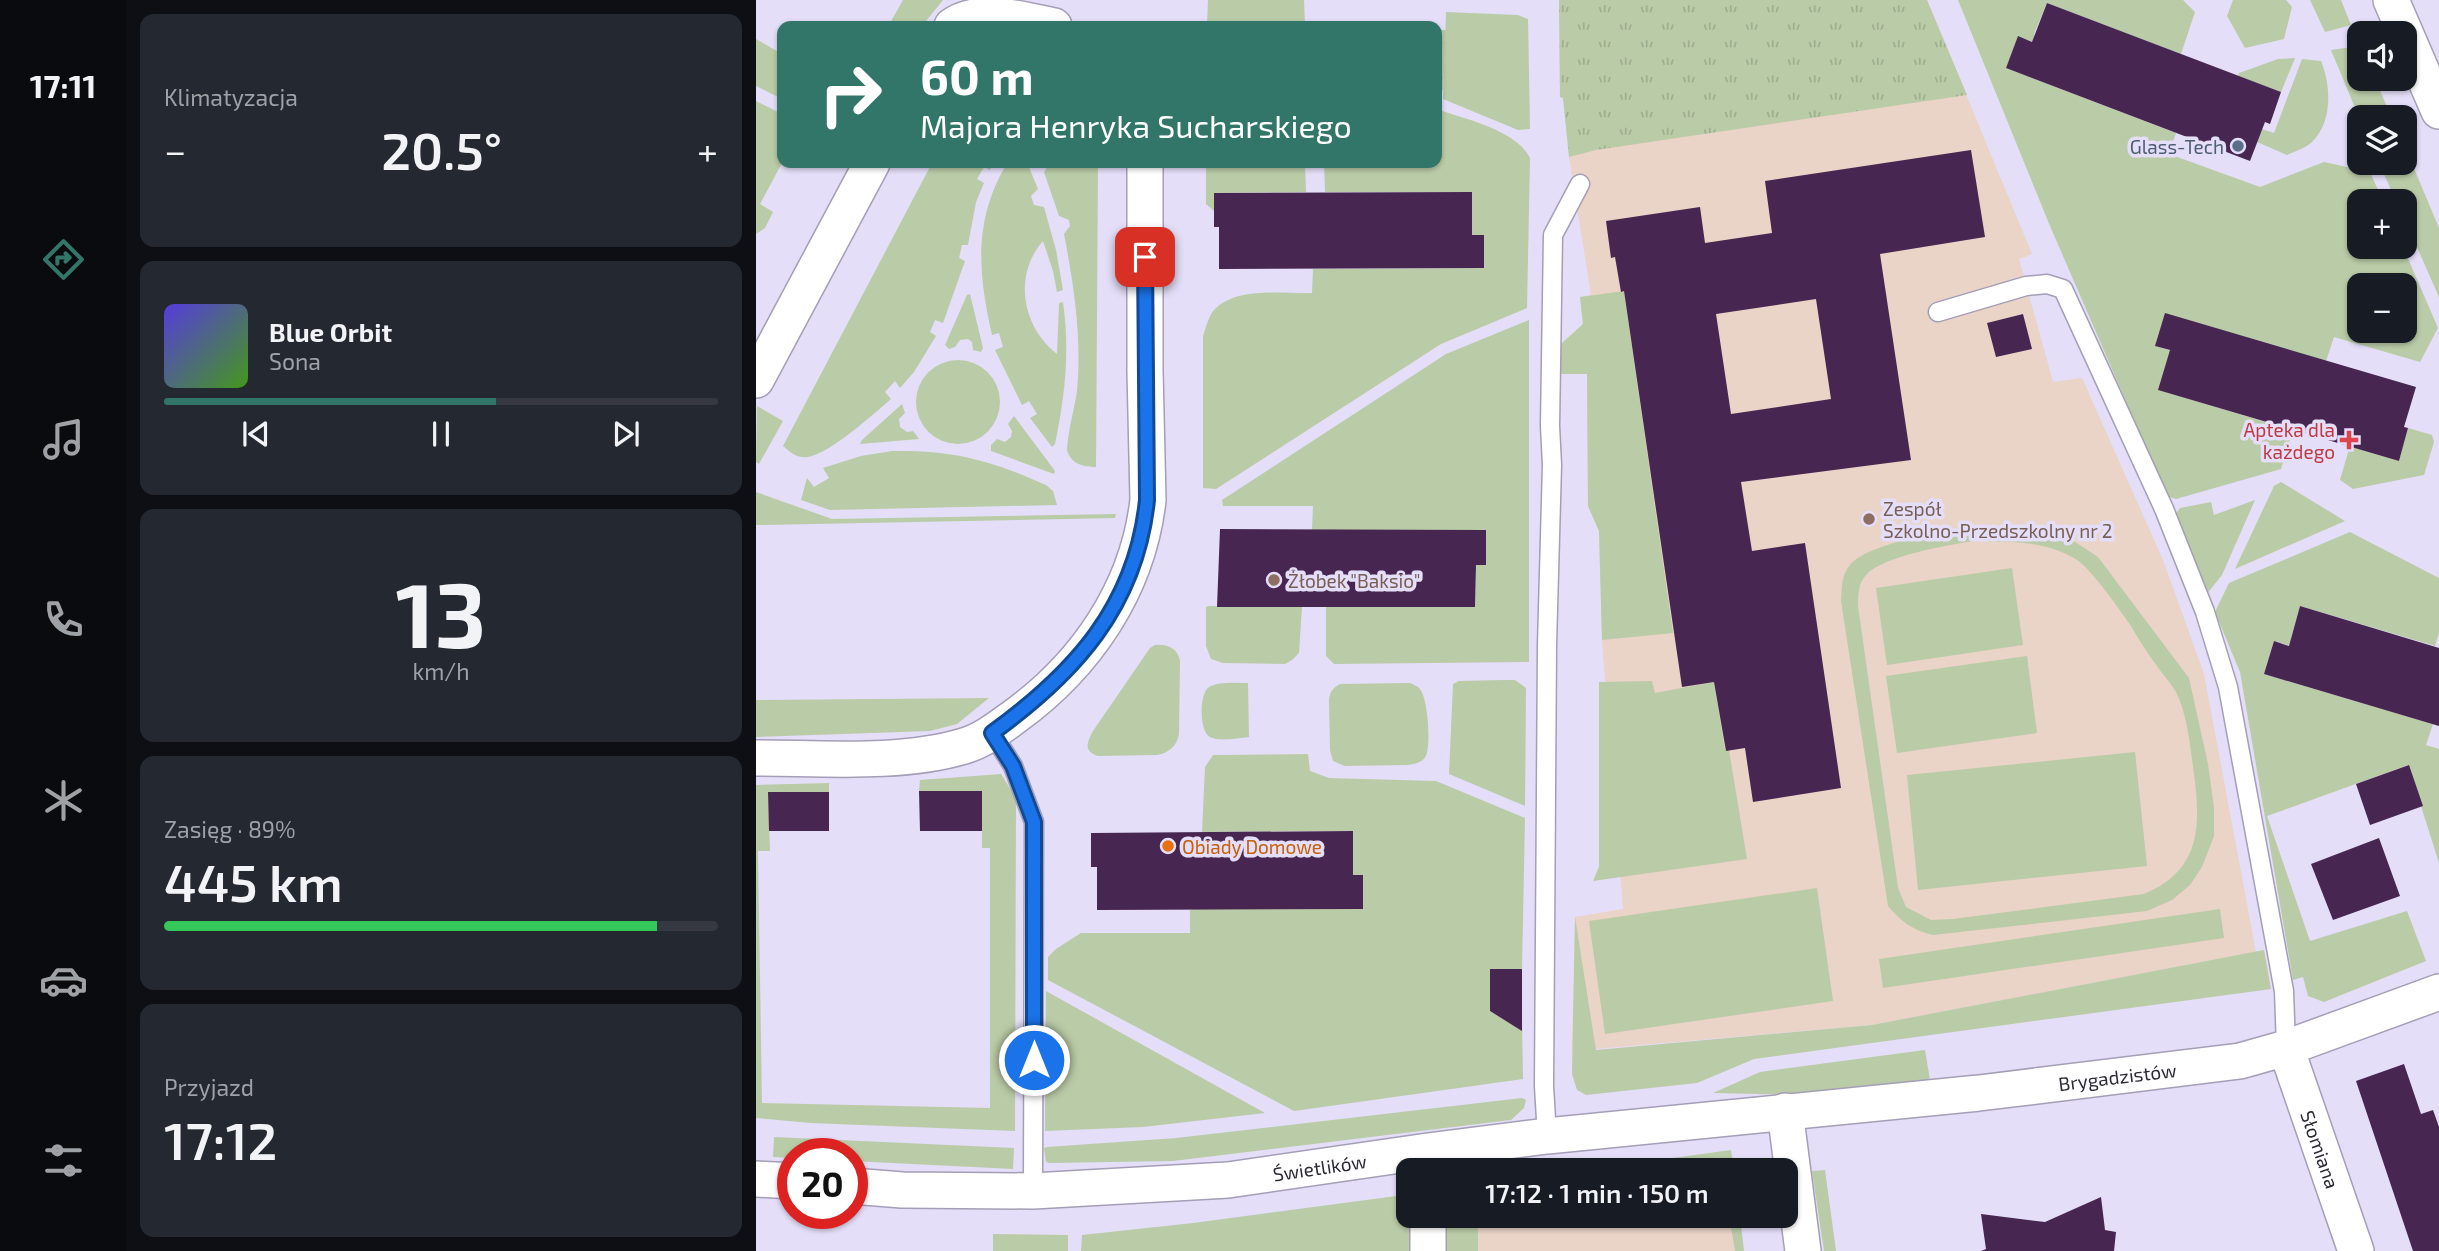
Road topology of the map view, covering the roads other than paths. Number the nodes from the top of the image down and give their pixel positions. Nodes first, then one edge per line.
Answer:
1 (2391, 0) edge
2 (960, 16) edge
3 (1018, 21) edge
4 (2439, 111) edge
5 (869, 168) edge
6 (1145, 168) edge
7 (1580, 184) dead end
8 (1938, 312) dead end
9 (756, 380) edge
10 (992, 733) junction
11 (756, 758) edge
12 (2439, 992) edge
13 (2286, 1048) junction
14 (1785, 1111) junction
15 (1547, 1136) junction
16 (1442, 1158) edge
17 (1396, 1164) edge
18 (756, 1179) edge
19 (777, 1180) edge
20 (868, 1187) edge
21 (1033, 1191) junction
22 (1428, 1228) edge
23 (1428, 1251) edge
24 (1803, 1251) edge
25 (2356, 1251) edge

1 - 4 street
2 - 3 street
5 - 9 street
6 - 10 street
7 - 15 lane
8 - 13 lane
10 - 11 street
10 - 21 lane
12 - 13 street, Brygadzistów
13 - 14 street, Brygadzistów
13 - 25 street, Słomiana
14 - 15 street, Świetlików
14 - 24 street
15 - 16 street, Świetlików
17 - 21 street, Świetlików
18 - 19 street
20 - 21 street, Świetlików
22 - 23 street

